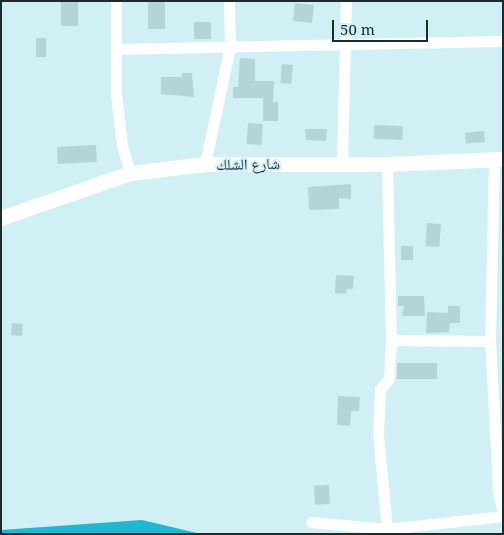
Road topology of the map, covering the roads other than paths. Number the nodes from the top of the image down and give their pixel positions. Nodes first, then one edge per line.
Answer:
1 (116, 1) edge
2 (229, 1) edge
3 (346, 1) edge
4 (503, 42) edge
5 (345, 44) junction
6 (230, 46) junction
7 (116, 49) junction
8 (498, 159) edge
9 (342, 162) junction
10 (204, 164) junction
11 (387, 164) junction
12 (130, 173) junction
13 (1, 218) edge
14 (391, 340) junction
15 (490, 340) junction
16 (503, 512) edge
17 (503, 516) edge
18 (311, 522) dead end
19 (387, 529) junction

1 - 7 street
2 - 6 street
3 - 5 street
4 - 5 street
5 - 6 street
5 - 9 street
6 - 7 street
6 - 10 street
7 - 12 street
8 - 11 street, شارع الشلك
8 - 15 street
9 - 10 street, شارع الشلك
9 - 11 street, شارع الشلك
10 - 12 street, شارع الشلك
11 - 14 street
12 - 13 street, شارع الشلك
14 - 15 street
14 - 19 street
15 - 16 street
17 - 19 street
18 - 19 street

